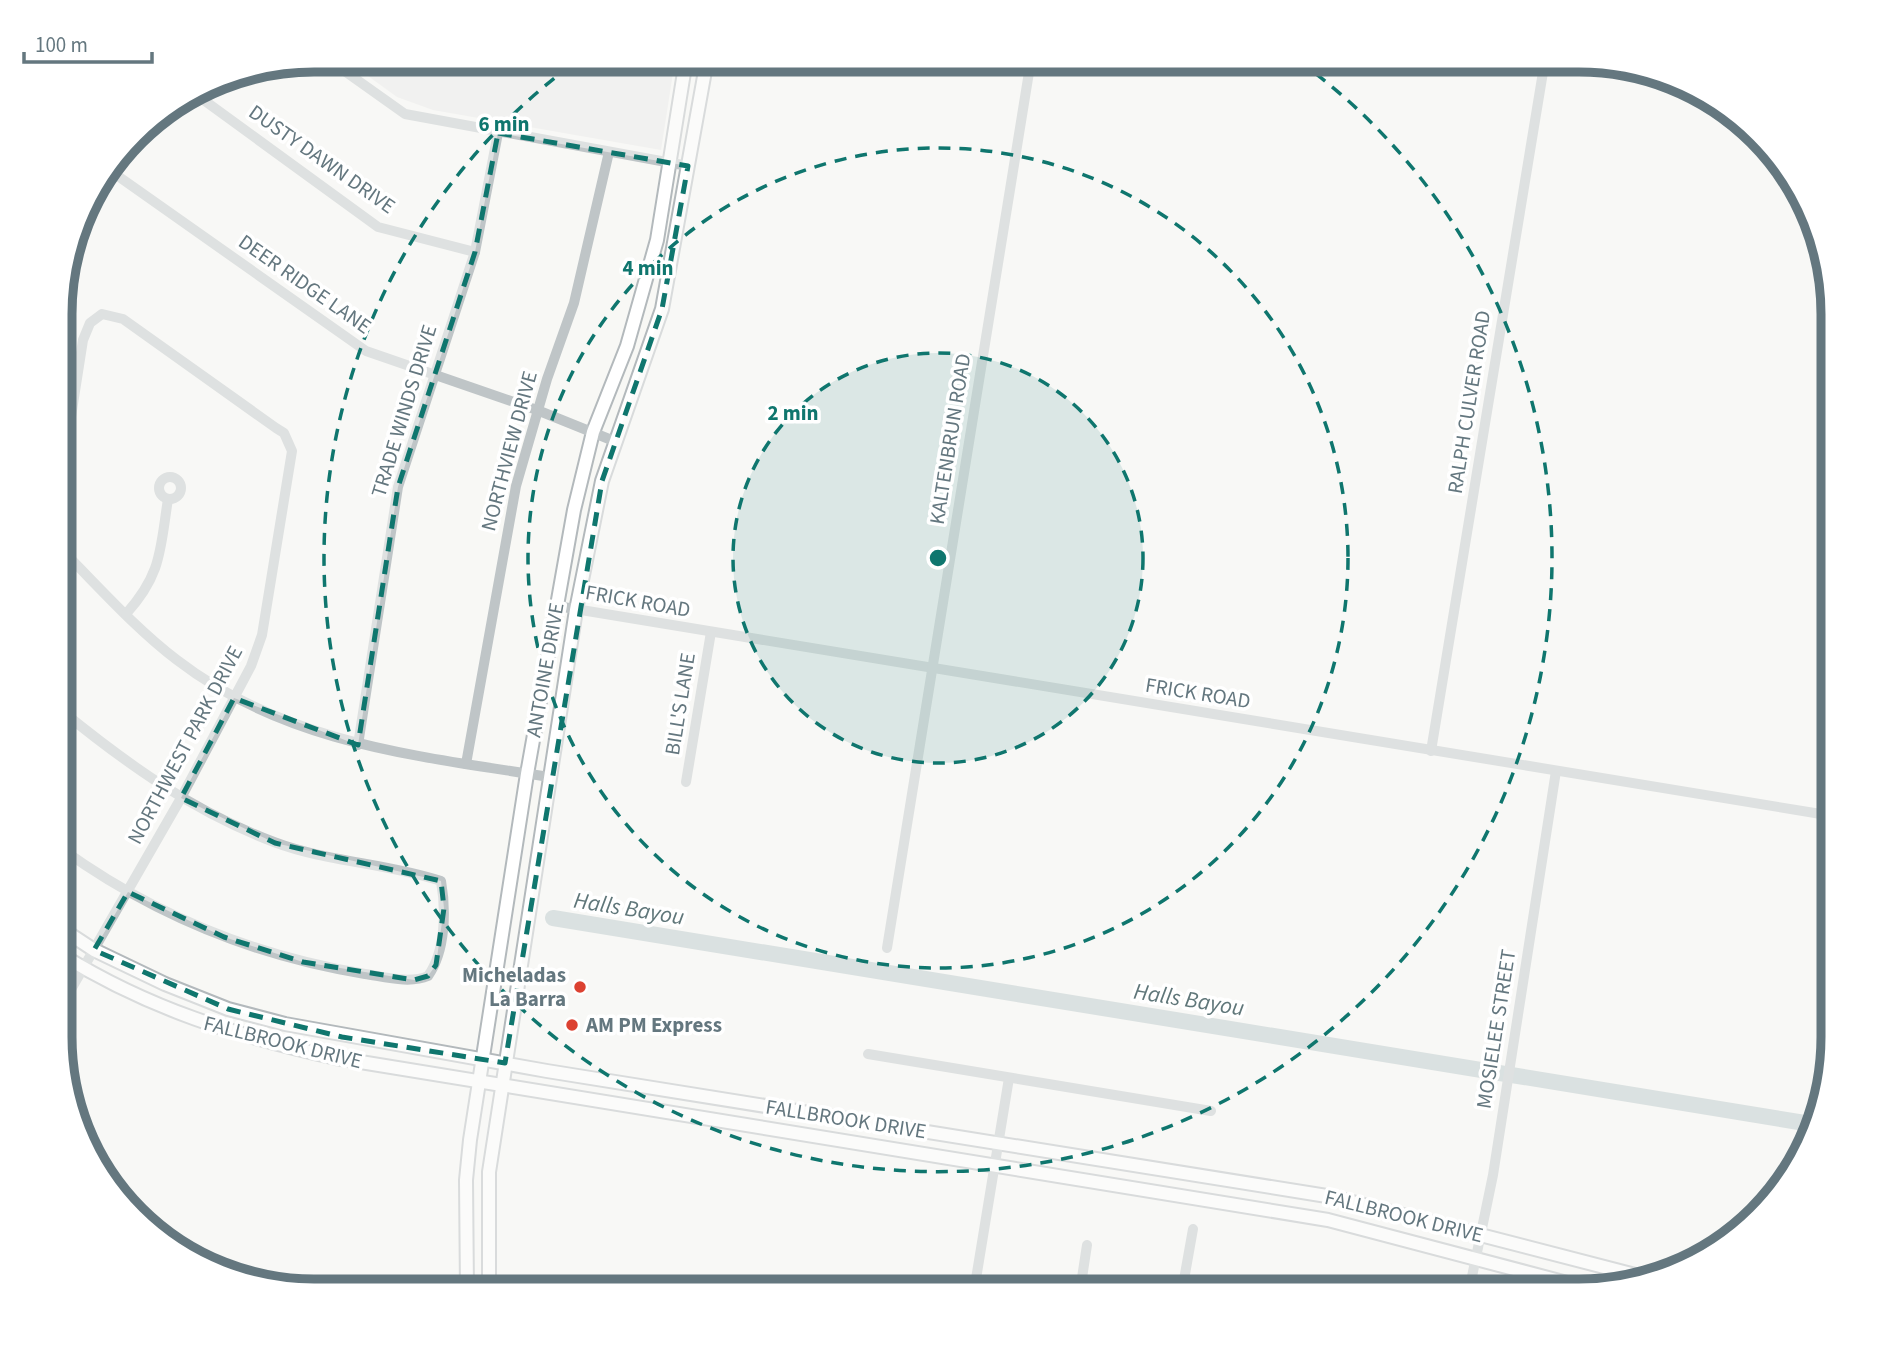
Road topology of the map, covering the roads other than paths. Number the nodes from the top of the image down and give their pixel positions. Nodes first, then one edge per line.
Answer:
1 (346, 72) edge
2 (684, 72) edge
3 (705, 72) edge
4 (1029, 72) edge
5 (1543, 72) edge
6 (202, 99) edge
7 (498, 133) junction
8 (609, 152) junction
9 (669, 163) junction
10 (688, 166) junction
11 (116, 174) edge
12 (475, 252) junction
13 (432, 374) junction
14 (72, 410) edge
15 (537, 410) junction
16 (593, 432) junction
17 (614, 441) junction
18 (168, 499) dead end
19 (72, 560) edge
20 (556, 606) junction
21 (576, 610) junction
22 (126, 614) junction
23 (711, 632) junction
24 (932, 670) junction
25 (234, 698) junction
26 (72, 719) edge
27 (358, 745) junction
28 (1431, 751) junction
29 (466, 764) junction
30 (1556, 771) junction
31 (527, 774) junction
32 (549, 777) junction
33 (686, 782) dead end
34 (181, 798) junction
35 (1821, 814) edge
36 (72, 856) edge
37 (128, 892) junction
38 (72, 936) edge
39 (887, 948) dead end
40 (94, 950) junction
41 (72, 961) edge
42 (84, 969) junction
43 (72, 989) edge
44 (868, 1055) dead end
45 (482, 1059) junction
46 (505, 1063) junction
47 (1009, 1078) junction
48 (479, 1080) junction
49 (501, 1084) junction
50 (724, 1099) junction
51 (1211, 1111) dead end
52 (720, 1120) junction
53 (998, 1143) junction
54 (994, 1166) junction
55 (1193, 1229) dead end
56 (1479, 1234) junction
57 (1087, 1245) dead end
58 (1475, 1257) junction
59 (1629, 1274) edge
60 (467, 1279) edge
61 (489, 1279) edge
62 (977, 1279) edge
63 (1082, 1279) edge
64 (1184, 1279) edge
65 (1471, 1279) edge
66 (1554, 1279) edge

1 - 7 street
2 - 9 main road, ANTOINE DRIVE
3 - 10 main road, ANTOINE DRIVE
4 - 24 street, KALTENBRUN ROAD
5 - 28 street, RALPH CULVER ROAD
6 - 12 street, DUSTY DAWN DRIVE
7 - 8 street
7 - 12 street, TRADE WINDS DRIVE
8 - 9 street
8 - 15 street, NORTHVIEW DRIVE
9 - 10 street
9 - 16 main road, ANTOINE DRIVE
10 - 17 main road, ANTOINE DRIVE
11 - 13 street, DEER RIDGE LANE
12 - 13 street, TRADE WINDS DRIVE
13 - 15 street, DEER RIDGE LANE
13 - 27 street, TRADE WINDS DRIVE
14 - 25 street, NORTHWEST PARK DRIVE
15 - 16 street, DEER RIDGE LANE
15 - 29 street, NORTHVIEW DRIVE
16 - 17 street, DEER RIDGE LANE
16 - 20 main road, ANTOINE DRIVE
17 - 21 main road, ANTOINE DRIVE
18 - 22 street
19 - 22 street
20 - 21 street, FRICK ROAD
20 - 31 main road, ANTOINE DRIVE
21 - 23 street, FRICK ROAD
21 - 32 main road, ANTOINE DRIVE
22 - 25 street
23 - 24 street, FRICK ROAD
23 - 33 street, BILL'S LANE
24 - 28 street, FRICK ROAD
24 - 39 street, KALTENBRUN ROAD
25 - 27 street
25 - 34 street, NORTHWEST PARK DRIVE
26 - 34 street
27 - 29 street
28 - 30 street, FRICK ROAD
29 - 31 street
30 - 35 street, FRICK ROAD
30 - 56 street, MOSIELEE STREET
31 - 32 street
31 - 45 main road, ANTOINE DRIVE
32 - 46 main road, ANTOINE DRIVE
34 - 37 street, NORTHWEST PARK DRIVE
34 - 37 street
36 - 37 street
37 - 40 street, NORTHWEST PARK DRIVE
38 - 40 main road, FALLBROOK DRIVE
40 - 42 street, NORTHWEST PARK DRIVE
40 - 45 main road, FALLBROOK DRIVE
41 - 42 main road, FALLBROOK DRIVE
42 - 43 street, NORTHWEST PARK DRIVE
42 - 48 main road, FALLBROOK DRIVE
44 - 47 street
45 - 46 main road, FALLBROOK DRIVE
45 - 48 main road, ANTOINE DRIVE
46 - 49 main road, ANTOINE DRIVE
46 - 50 main road, FALLBROOK DRIVE
47 - 51 street
47 - 53 street
48 - 49 main road, FALLBROOK DRIVE
48 - 60 main road, ANTOINE DRIVE
49 - 52 main road, FALLBROOK DRIVE
49 - 61 main road, ANTOINE DRIVE
50 - 52 main road
50 - 53 main road, FALLBROOK DRIVE
52 - 54 main road, FALLBROOK DRIVE
53 - 54 street
53 - 56 main road, FALLBROOK DRIVE
54 - 58 main road, FALLBROOK DRIVE
54 - 62 street
55 - 64 street
56 - 58 street, MOSIELEE STREET
56 - 59 main road, FALLBROOK DRIVE
57 - 63 street
58 - 65 street, MOSIELEE STREET
58 - 66 main road, FALLBROOK DRIVE

